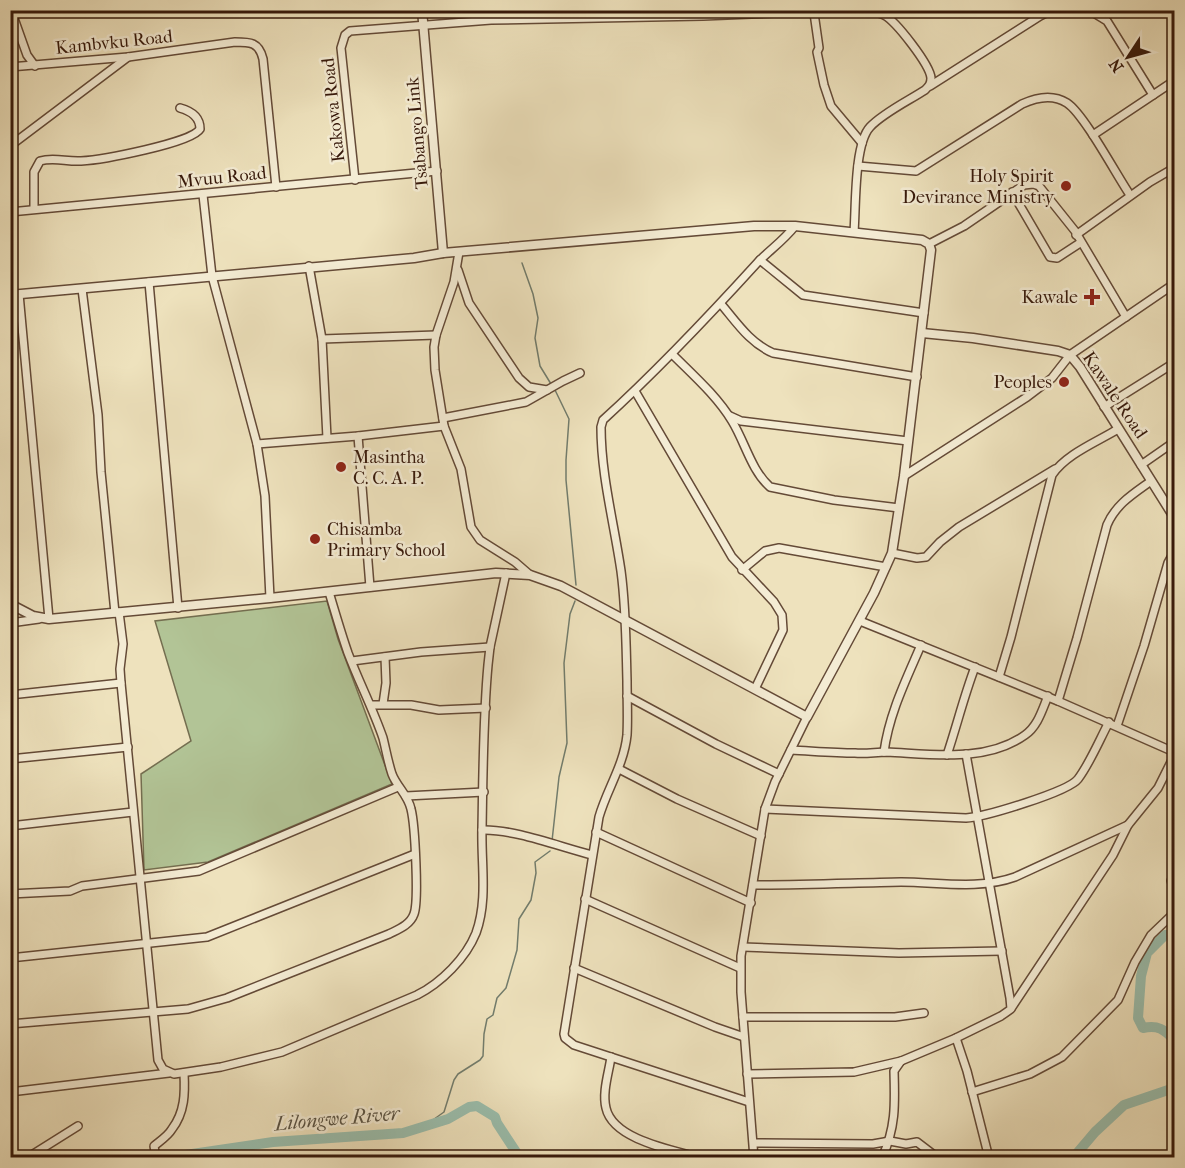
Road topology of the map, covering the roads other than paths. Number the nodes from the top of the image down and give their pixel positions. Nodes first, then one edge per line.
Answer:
1 (11, 10) edge
2 (422, 10) edge
3 (844, 10) edge
4 (852, 10) edge
5 (1052, 10) edge
6 (1089, 10) edge
7 (814, 13) junction
8 (424, 24) junction
9 (128, 57) junction
10 (35, 66) junction
11 (10, 67) edge
12 (1174, 81) edge
13 (930, 86) junction
14 (1153, 95) junction
15 (180, 108) dead end
16 (1093, 135) junction
17 (862, 143) junction
18 (10, 146) edge
19 (858, 166) junction
20 (1174, 168) edge
21 (437, 171) junction
22 (355, 180) junction
23 (276, 187) junction
24 (1012, 192) junction
25 (203, 195) junction
26 (1130, 195) junction
27 (10, 204) edge
28 (34, 210) junction
29 (14, 211) edge
30 (795, 226) junction
31 (854, 232) junction
32 (1077, 235) junction
33 (1080, 243) junction
34 (929, 244) junction
35 (459, 252) junction
36 (443, 253) junction
37 (760, 260) junction
38 (457, 262) junction
39 (309, 266) junction
40 (212, 276) junction
41 (149, 282) junction
42 (1174, 284) edge
43 (82, 289) junction
44 (15, 295) edge
45 (722, 304) junction
46 (924, 313) junction
47 (1126, 316) junction
48 (922, 333) junction
49 (436, 335) junction
50 (322, 339) junction
51 (672, 354) junction
52 (1070, 355) junction
53 (1174, 363) edge
54 (580, 373) dead end
55 (916, 377) junction
56 (547, 390) junction
57 (635, 391) junction
58 (1104, 407) junction
59 (728, 414) junction
60 (444, 422) junction
61 (1119, 429) junction
62 (358, 436) junction
63 (327, 438) junction
64 (908, 441) junction
65 (1174, 442) edge
66 (257, 444) junction
67 (1141, 465) junction
68 (1057, 468) junction
69 (904, 476) junction
70 (1152, 481) junction
71 (899, 508) junction
72 (1174, 517) edge
73 (1174, 552) edge
74 (892, 553) junction
75 (886, 567) junction
76 (742, 570) junction
77 (506, 573) junction
78 (530, 575) junction
79 (370, 587) junction
80 (329, 592) junction
81 (270, 598) junction
82 (10, 604) edge
83 (178, 608) junction
84 (117, 613) junction
85 (45, 619) junction
86 (624, 619) junction
87 (860, 621) junction
88 (10, 623) edge
89 (921, 645) junction
90 (490, 647) junction
91 (385, 657) junction
92 (352, 662) junction
93 (975, 667) junction
94 (999, 677) junction
95 (121, 683) junction
96 (755, 689) junction
97 (10, 695) edge
98 (627, 696) junction
99 (1048, 696) junction
100 (1058, 701) junction
101 (382, 704) junction
102 (371, 705) junction
103 (486, 708) junction
104 (807, 717) junction
105 (1108, 723) junction
106 (1117, 726) junction
107 (128, 747) junction
108 (791, 750) junction
109 (884, 752) junction
110 (966, 754) junction
111 (1174, 754) edge
112 (947, 755) junction
113 (10, 759) edge
114 (619, 769) junction
115 (779, 774) junction
116 (398, 787) junction
117 (484, 792) junction
118 (406, 796) junction
119 (765, 809) junction
120 (134, 813) junction
121 (978, 818) junction
122 (1128, 825) junction
123 (10, 826) edge
124 (482, 830) junction
125 (596, 832) junction
126 (761, 836) junction
127 (415, 854) junction
128 (592, 855) junction
129 (1174, 874) edge
130 (140, 878) junction
131 (989, 883) junction
132 (753, 885) junction
133 (1174, 886) edge
134 (10, 894) edge
135 (585, 899) junction
136 (751, 903) junction
137 (1174, 913) edge
138 (147, 943) junction
139 (743, 947) junction
140 (1002, 951) junction
141 (10, 958) edge
142 (574, 968) junction
143 (740, 968) junction
144 (1011, 1009) junction
145 (153, 1011) junction
146 (924, 1013) dead end
147 (743, 1017) junction
148 (10, 1024) edge
149 (744, 1037) junction
150 (956, 1038) junction
151 (611, 1057) junction
152 (901, 1060) junction
153 (169, 1072) junction
154 (184, 1073) junction
155 (747, 1074) junction
156 (10, 1092) edge
157 (972, 1092) junction
158 (750, 1102) junction
159 (78, 1126) dead end
160 (890, 1141) junction
161 (754, 1143) junction
162 (27, 1158) edge
163 (156, 1158) edge
164 (701, 1158) edge
165 (754, 1158) edge
166 (882, 1158) edge
167 (938, 1158) edge
168 (989, 1158) edge

1 - 10 street
2 - 8 street, Tsabango Link
3 - 7 street, Kakowa Road
4 - 13 street
5 - 13 street
6 - 14 street
7 - 8 street, Kakowa Road
7 - 17 street
8 - 21 street, Tsabango Link
8 - 22 street, Kakowa Road
9 - 10 street, Kambvku Road
9 - 18 street
9 - 23 street, Kambvku Road
10 - 11 street, Kambvku Road
12 - 14 street
13 - 17 street
14 - 16 street
15 - 28 street
16 - 19 street
16 - 26 street
17 - 19 street
19 - 31 street
20 - 26 street
21 - 22 street, Mvuu Road
21 - 36 street, Tsabango Link
22 - 23 street, Mvuu Road
23 - 25 street, Mvuu Road
24 - 32 street
24 - 33 street
24 - 34 street
25 - 28 street, Mvuu Road
25 - 40 street
26 - 32 street
27 - 29 street
28 - 29 street, Mvuu Road
30 - 31 street
30 - 35 street
30 - 37 street
31 - 34 street
32 - 33 street
33 - 47 street
34 - 46 street
35 - 36 street
35 - 38 street
36 - 39 street
37 - 45 street
37 - 46 street
38 - 49 street
38 - 56 street
39 - 40 street
39 - 50 street
40 - 41 street
40 - 66 street
41 - 43 street
41 - 83 street
42 - 47 street
43 - 44 street
43 - 84 street
44 - 85 street
45 - 51 street
45 - 55 street
46 - 48 street
47 - 52 street
48 - 52 street, Kawale Road
48 - 55 street
49 - 50 street
49 - 60 street
50 - 63 street
51 - 57 street
51 - 59 street
52 - 58 street, Kawale Road
52 - 69 street
53 - 58 street
54 - 56 street
55 - 64 street
56 - 60 street
57 - 76 street
57 - 86 street
58 - 61 street, Kawale Road
59 - 64 street
59 - 71 street
60 - 62 street
60 - 78 street
61 - 67 street, Kawale Road
61 - 68 street
62 - 63 street
62 - 79 street
63 - 66 street
64 - 69 street
65 - 67 street
66 - 81 street
67 - 70 street, Kawale Road
68 - 74 street
68 - 94 street
69 - 71 street
70 - 72 street, Kawale Road
70 - 100 street
71 - 74 street
73 - 106 street
74 - 75 street
75 - 76 street
75 - 87 street
76 - 96 street
77 - 78 street
77 - 79 street
77 - 90 street
78 - 86 street
79 - 80 street
80 - 81 street
80 - 92 street
81 - 83 street
82 - 85 street
83 - 84 street
84 - 85 street
84 - 95 street
85 - 88 street
86 - 96 street
86 - 98 street
87 - 89 street
87 - 104 street
89 - 93 street
89 - 109 street
90 - 91 street
90 - 103 street
91 - 92 street
91 - 101 street
92 - 102 street
93 - 94 street
93 - 112 street
94 - 99 street
95 - 97 street
95 - 107 street
96 - 104 street
98 - 114 street
98 - 115 street
99 - 100 street
99 - 110 street
100 - 105 street
101 - 102 street
101 - 103 street
102 - 116 street
103 - 117 street
104 - 108 street
105 - 106 street
105 - 121 street
106 - 111 street
107 - 113 street
107 - 120 street
108 - 109 street
108 - 115 street
109 - 112 street
110 - 112 street
110 - 121 street
111 - 122 street
114 - 125 street
114 - 126 street
115 - 119 street
116 - 118 street
116 - 130 street
117 - 118 street
117 - 124 street
118 - 127 street
119 - 121 street
119 - 126 street
120 - 123 street
120 - 130 street
121 - 131 street
122 - 131 street
122 - 144 street
124 - 128 street
124 - 154 street
125 - 128 street
125 - 136 street
126 - 132 street
127 - 138 street
127 - 145 street
128 - 135 street
129 - 133 street
130 - 134 street
130 - 138 street
131 - 132 street
131 - 140 street
132 - 136 street
135 - 142 street
135 - 143 street
136 - 139 street
137 - 157 street
138 - 141 street
138 - 145 street
139 - 140 street
139 - 143 street
140 - 144 street
142 - 149 street
142 - 151 street
143 - 147 street
144 - 150 street
145 - 148 street
145 - 153 street
146 - 147 street
147 - 149 street
149 - 155 street
150 - 152 street
150 - 157 street
151 - 158 street
151 - 164 street
152 - 155 street
152 - 160 street
153 - 154 street
153 - 156 street
154 - 163 street
155 - 158 street
157 - 168 street
158 - 161 street
159 - 162 street
160 - 161 street
160 - 166 street
160 - 167 street
161 - 165 street

